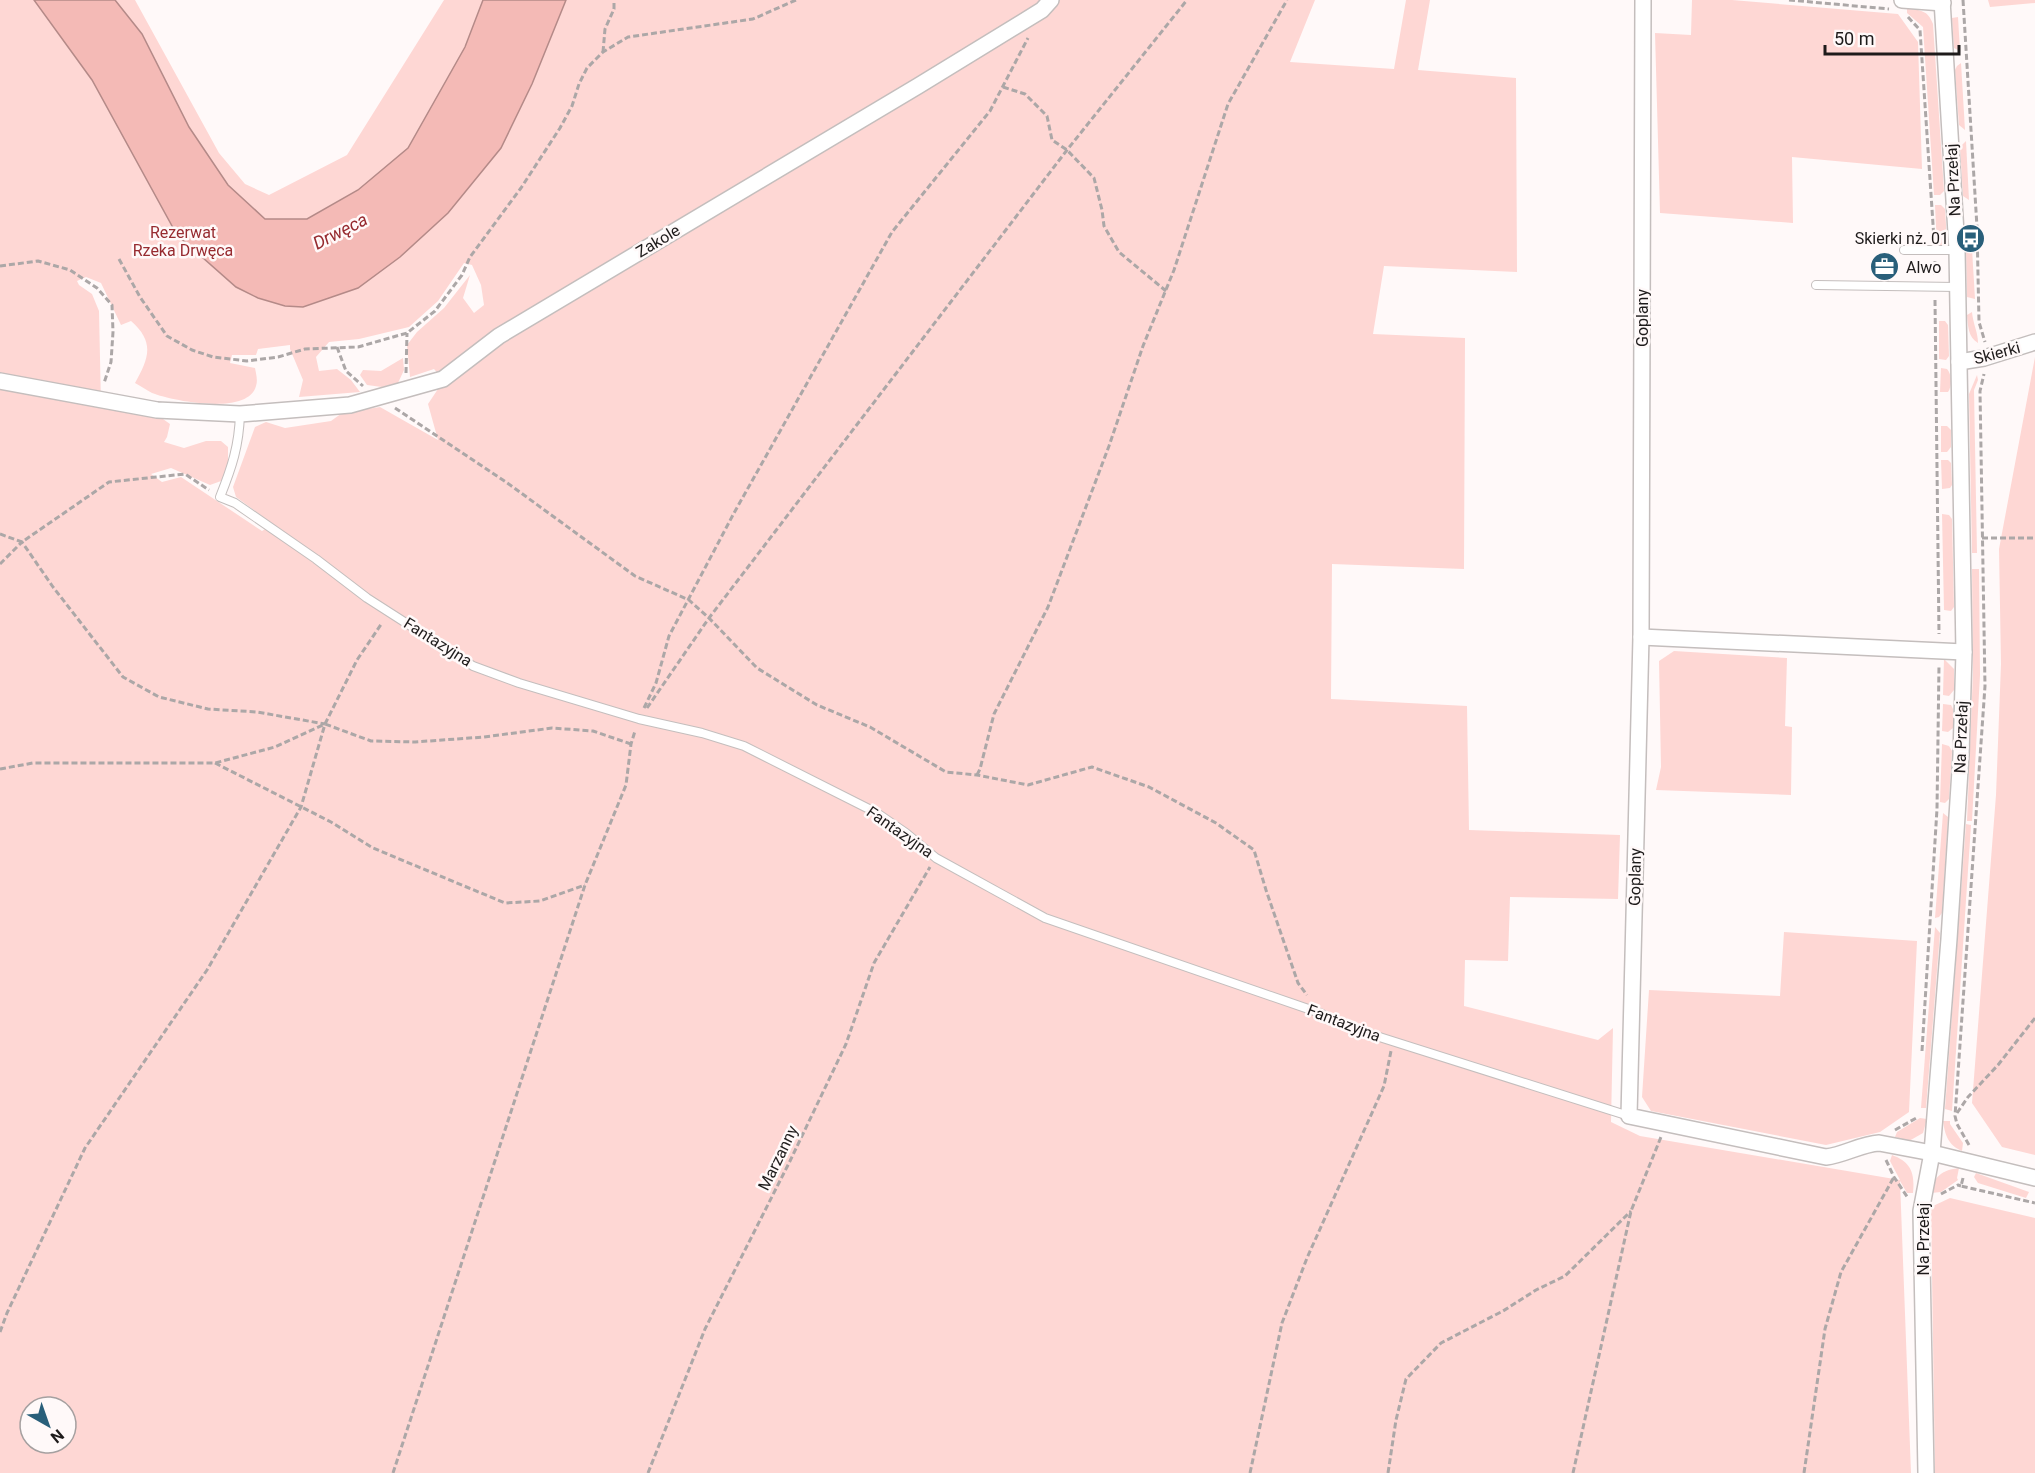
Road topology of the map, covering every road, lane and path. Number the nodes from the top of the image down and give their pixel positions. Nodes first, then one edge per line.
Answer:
1 (614, 0) edge
2 (795, 0) edge
3 (1051, 0) edge
4 (1187, 0) edge
5 (1287, 0) edge
6 (1643, 0) edge
7 (1789, 0) edge
8 (1962, 0) edge
9 (1942, 2) edge
10 (1899, 7) edge
11 (603, 52) junction
12 (1003, 87) dead end
13 (1067, 150) junction
14 (1904, 250) dead end
15 (1957, 250) junction
16 (1934, 251) junction
17 (119, 259) dead end
18 (0, 266) edge
19 (1816, 285) dead end
20 (1957, 287) junction
21 (1935, 288) junction
22 (1166, 291) junction
23 (407, 333) junction
24 (2035, 342) edge
25 (1985, 344) dead end
26 (337, 347) junction
27 (1959, 362) junction
28 (0, 381) edge
29 (406, 390) junction
30 (377, 398) junction
31 (99, 399) junction
32 (240, 414) junction
33 (220, 497) junction
34 (0, 534) edge
35 (1982, 538) dead end
36 (2035, 538) edge
37 (22, 542) junction
38 (0, 564) edge
39 (390, 612) junction
40 (709, 618) junction
41 (1940, 634) dead end
42 (1641, 637) junction
43 (1964, 652) junction
44 (1939, 664) dead end
45 (639, 719) junction
46 (325, 724) junction
47 (631, 744) dead end
48 (215, 763) junction
49 (0, 769) edge
50 (976, 775) junction
51 (301, 807) junction
52 (936, 858) junction
53 (585, 885) dead end
54 (1320, 1013) junction
55 (2035, 1018) edge
56 (1393, 1041) junction
57 (1922, 1059) dead end
58 (1926, 1114) dead end
59 (1629, 1116) junction
60 (1956, 1116) dead end
61 (1666, 1125) junction
62 (1892, 1135) dead end
63 (1932, 1153) junction
64 (1887, 1155) dead end
65 (1965, 1170) dead end
66 (1894, 1177) junction
67 (2035, 1178) edge
68 (1961, 1186) junction
69 (1914, 1198) dead end
70 (1933, 1198) dead end
71 (2035, 1203) edge
72 (1631, 1211) junction
73 (0, 1332) edge
74 (648, 1473) edge
75 (1250, 1473) edge
76 (1388, 1473) edge
77 (1573, 1473) edge
78 (1803, 1473) edge
79 (1926, 1473) edge

1 - 11 path
2 - 11 path
3 - 29 street, Zakole
4 - 13 path
5 - 22 path
6 - 42 street, Goplany
7 - 10 path
8 - 25 path
9 - 10 street
9 - 15 street, Na Przełaj
10 - 16 path
11 - 23 path
12 - 13 path
13 - 22 path
13 - 40 path
14 - 16 lane
15 - 16 lane
15 - 20 street, Na Przełaj
16 - 21 path
17 - 26 path
18 - 31 path
19 - 21 lane
20 - 21 lane
20 - 27 street, Na Przełaj
21 - 41 path
22 - 50 path
23 - 26 path
23 - 29 path
24 - 27 street, Skierki
26 - 30 path
27 - 43 street, Na Przełaj
28 - 31 street
29 - 30 street, Zakole
30 - 32 street, Zakole
30 - 40 path
31 - 32 street
32 - 33 lane
33 - 37 path
33 - 39 lane, Fantazyjna
34 - 37 path
35 - 36 path
37 - 38 path
37 - 46 path
39 - 45 lane, Fantazyjna
39 - 46 path
40 - 45 path
40 - 50 path
42 - 43 street
42 - 59 street, Goplany
43 - 63 street, Na Przełaj
44 - 57 path
45 - 52 lane, Fantazyjna
46 - 47 path
46 - 48 path
46 - 51 path
48 - 49 path
48 - 51 path
50 - 54 path
51 - 53 path
51 - 73 path
52 - 54 lane, Fantazyjna
52 - 74 path, Marzanny
54 - 56 lane, Fantazyjna
55 - 60 path
56 - 59 lane, Fantazyjna
56 - 75 path
58 - 62 path
59 - 61 street, Fantazyjna
61 - 63 street, Fantazyjna
61 - 72 path
63 - 67 street, Fantazyjna
63 - 79 street, Na Przełaj
64 - 66 path
65 - 68 path
66 - 69 path
66 - 78 path
68 - 70 path
68 - 71 path
72 - 76 path
72 - 77 path

